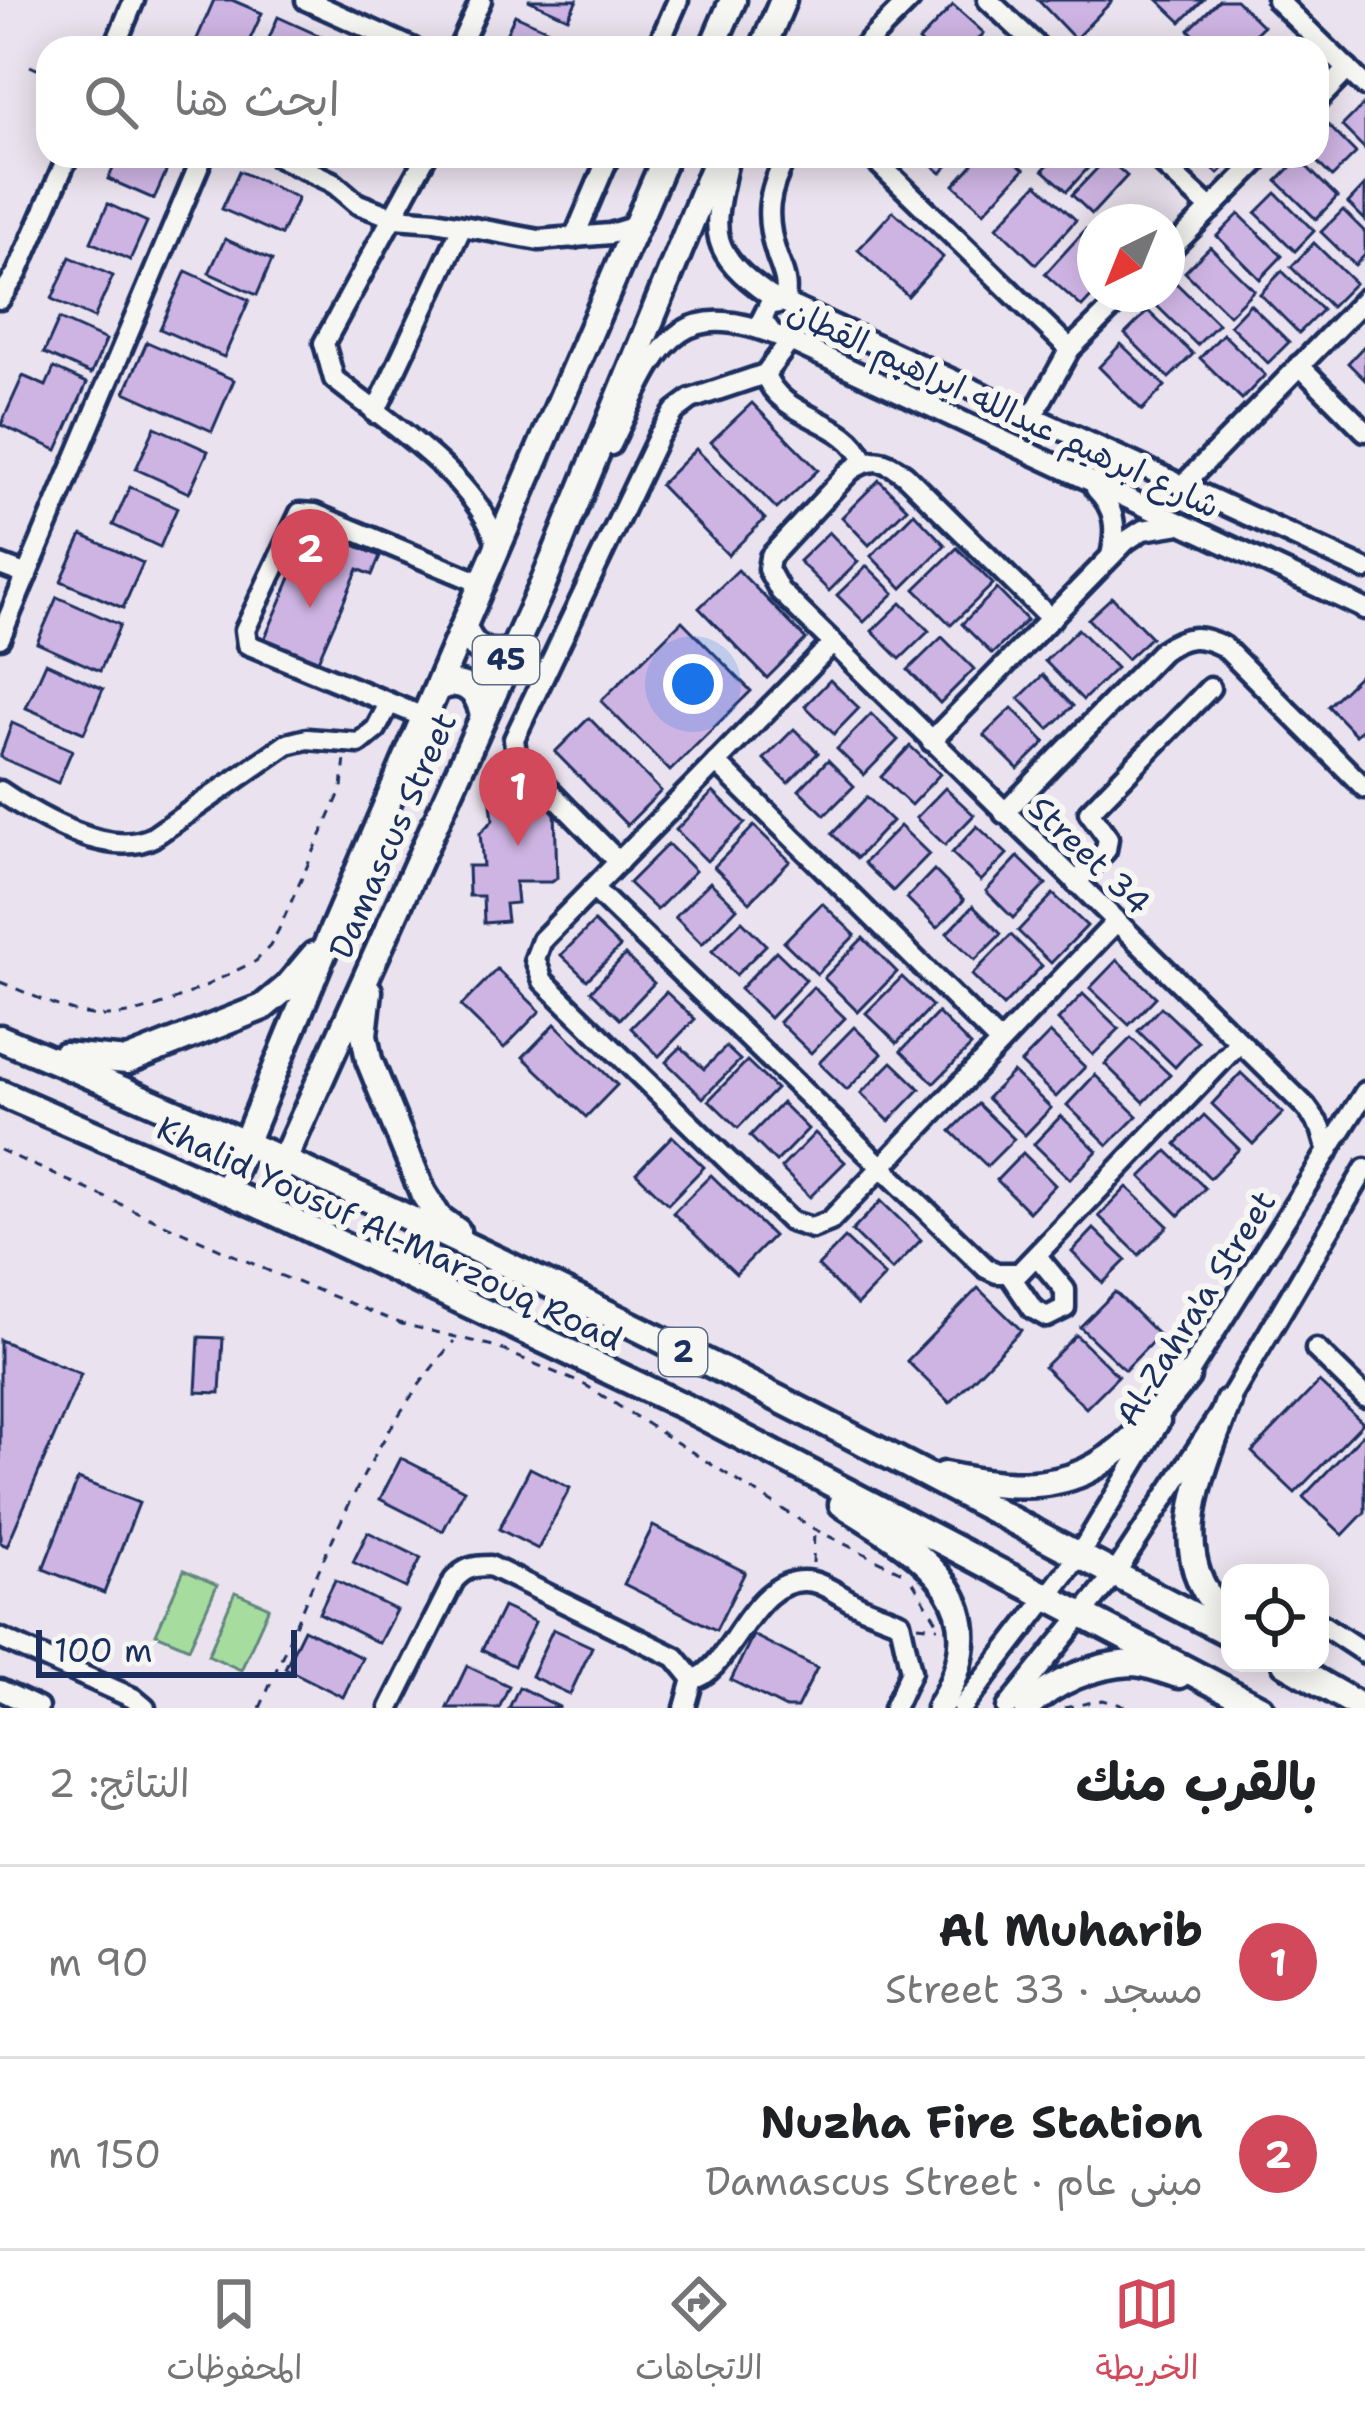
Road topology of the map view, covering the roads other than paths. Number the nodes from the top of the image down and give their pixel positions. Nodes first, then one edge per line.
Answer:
1 (134, 0) edge
2 (307, 0) edge
3 (481, 0) edge
4 (678, 0) edge
5 (733, 0) edge
6 (783, 0) edge
7 (910, 0) edge
8 (988, 0) edge
9 (1277, 0) edge
10 (119, 36) edge
11 (386, 36) edge
12 (464, 36) edge
13 (662, 36) edge
14 (717, 36) edge
15 (768, 36) edge
16 (874, 36) edge
17 (1026, 36) edge
18 (1314, 36) edge
19 (1329, 51) edge
20 (1348, 69) junction
21 (1365, 86) edge
22 (1329, 89) edge
23 (63, 168) edge
24 (198, 168) edge
25 (303, 168) edge
26 (420, 168) edge
27 (604, 168) edge
28 (661, 168) edge
29 (713, 168) edge
30 (726, 168) edge
31 (781, 168) edge
32 (883, 168) edge
33 (1167, 168) edge
34 (1251, 168) edge
35 (1211, 209) junction
36 (394, 218) junction
37 (636, 226) junction
38 (462, 227) junction
39 (1185, 235) edge
40 (574, 238) junction
41 (0, 298) edge
42 (1365, 299) edge
43 (784, 302) junction
44 (1108, 312) edge
45 (771, 332) junction
46 (790, 341) junction
47 (874, 343) junction
48 (1070, 349) junction
49 (912, 360) junction
50 (1299, 365) junction
51 (766, 374) junction
52 (864, 376) junction
53 (900, 392) junction
54 (375, 413) junction
55 (1033, 415) junction
56 (1365, 431) edge
57 (864, 461) junction
58 (1082, 479) junction
59 (1183, 485) junction
60 (1184, 524) junction
61 (498, 547) junction
62 (1322, 549) junction
63 (1111, 556) junction
64 (0, 566) edge
65 (1365, 571) edge
66 (27, 574) junction
67 (482, 584) junction
68 (543, 584) junction
69 (1312, 585) junction
70 (1362, 608) edge
71 (1052, 619) junction
72 (464, 627) junction
73 (0, 638) edge
74 (832, 644) junction
75 (510, 651) junction
76 (1210, 688) dead end
77 (437, 689) junction
78 (389, 704) junction
79 (482, 712) junction
80 (426, 718) junction
81 (931, 741) junction
82 (716, 762) junction
83 (1365, 788) edge
84 (0, 791) edge
85 (1004, 813) junction
86 (619, 862) junction
87 (1076, 884) junction
88 (593, 888) junction
89 (1115, 922) junction
90 (331, 934) junction
91 (375, 955) junction
92 (11, 1042) edge
93 (1000, 1043) junction
94 (1239, 1043) junction
95 (0, 1093) edge
96 (1361, 1099) edge
97 (1306, 1107) junction
98 (245, 1143) junction
99 (1328, 1152) junction
100 (283, 1160) junction
101 (883, 1165) junction
102 (1365, 1168) edge
103 (226, 1190) junction
104 (1365, 1197) edge
105 (263, 1207) junction
106 (1341, 1210) junction
107 (1036, 1256) junction
108 (520, 1270) junction
109 (1009, 1274) junction
110 (1316, 1349) dead end
111 (1187, 1376) junction
112 (1365, 1397) edge
113 (1228, 1402) junction
114 (687, 1408) junction
115 (915, 1469) junction
116 (1078, 1557) junction
117 (1114, 1575) junction
118 (1051, 1596) junction
119 (1085, 1614) junction
120 (1221, 1614) edge
121 (1221, 1629) edge
122 (1329, 1629) edge
123 (0, 1638) edge
124 (1365, 1653) edge
125 (1301, 1672) edge
126 (693, 1679) junction
127 (1221, 1686) junction
128 (1, 1692) edge
129 (38, 1708) edge
130 (145, 1708) edge
131 (390, 1708) edge
132 (685, 1708) edge
133 (894, 1708) edge
134 (938, 1708) edge
135 (962, 1708) edge
136 (1007, 1708) edge
137 (1027, 1708) edge
138 (1259, 1708) edge
139 (1363, 1708) edge

1 - 10 street
2 - 11 street
3 - 12 street
4 - 13 street
5 - 14 main road
6 - 15 main road
7 - 16 street
8 - 17 street
9 - 18 street
19 - 20 street
20 - 21 street
20 - 22 street
23 - 41 street
24 - 66 street
25 - 36 street
26 - 36 street
27 - 40 street
28 - 37 main road, Damascus Street / 45
29 - 68 main road, Damascus Street / 45
30 - 43 street, شارع ابرهيم عبدالله ابراهيم القطان
31 - 43 street
32 - 48 street
33 - 35 street
34 - 35 street
35 - 39 street
36 - 38 street
36 - 54 street
37 - 40 street
37 - 61 main road, Damascus Street / 45
38 - 40 street
38 - 54 street
42 - 50 street
43 - 45 street
43 - 47 street, شارع ابرهيم عبدالله ابراهيم القطان
44 - 48 street
45 - 46 street, شارع ابرهيم عبدالله ابراهيم القطان
45 - 68 street, شارع ابرهيم عبدالله ابراهيم القطان
46 - 51 street
46 - 52 street, شارع ابرهيم عبدالله ابراهيم القطان
47 - 49 street, شارع ابرهيم عبدالله ابراهيم القطان
47 - 52 street
48 - 55 street
49 - 53 street
49 - 55 street, شارع ابرهيم عبدالله ابراهيم القطان
50 - 56 street
50 - 59 street
51 - 57 street
51 - 86 street
52 - 53 street, شارع ابرهيم عبدالله ابراهيم القطان
53 - 58 street, شارع ابرهيم عبدالله ابراهيم القطان
54 - 61 street
55 - 59 street, شارع ابرهيم عبدالله ابراهيم القطان
57 - 71 street
57 - 74 street, Street 34
58 - 60 street, شارع ابرهيم عبدالله ابراهيم القطان
58 - 63 street
59 - 62 street, شارع ابرهيم عبدالله ابراهيم القطان
60 - 63 street
60 - 69 street, شارع ابرهيم عبدالله ابراهيم القطان
61 - 67 main road, Damascus Street / 45
62 - 65 street, شارع ابرهيم عبدالله ابراهيم القطان
62 - 69 street
63 - 71 street
64 - 66 street
65 - 70 street
66 - 73 street
67 - 72 main road, Damascus Street / 45
67 - 78 street
68 - 75 main road, Damascus Street / 45
69 - 70 street, شارع ابرهيم عبدالله ابراهيم القطان
71 - 81 street
72 - 75 main road
72 - 77 main road, Damascus Street / 45
74 - 81 street, Street 34
74 - 82 street
75 - 79 main road, Damascus Street / 45
76 - 87 street
77 - 79 main road
77 - 80 main road, Damascus Street / 45
78 - 80 street
78 - 84 street
79 - 91 main road, Damascus Street / 45
80 - 90 main road, Damascus Street / 45
81 - 85 street, Street 34
82 - 86 street
82 - 93 street
83 - 85 street
85 - 87 street, Street 34
86 - 88 street
87 - 89 street, Street 34
88 - 101 street
88 - 101 street
89 - 93 street
89 - 94 street, Street 34
90 - 92 main road
90 - 98 main road, Damascus Street / 45
91 - 100 main road, Damascus Street / 45
91 - 108 main road
92 - 98 main road, Khalid Yousuf Al-Marzouq Road / 2
93 - 101 street
94 - 97 street, Street 34
94 - 107 street
95 - 103 main road, Khalid Yousuf Al-Marzouq Road / 2
96 - 97 street
96 - 99 street, Al-Zahra'a Street
97 - 99 street, Street 34
98 - 100 main road, Khalid Yousuf Al-Marzouq Road / 2
98 - 103 main road, Damascus Street / 45
99 - 111 street, Al-Zahra'a Street
100 - 105 main road, Damascus Street / 45
100 - 108 main road, Khalid Yousuf Al-Marzouq Road / 2
101 - 109 street
102 - 106 street
103 - 105 main road, Khalid Yousuf Al-Marzouq Road / 2
104 - 106 street
105 - 114 main road, Khalid Yousuf Al-Marzouq Road / 2
106 - 113 street
107 - 109 street
107 - 109 street
108 - 115 main road, Khalid Yousuf Al-Marzouq Road / 2
110 - 112 street
111 - 115 main road
111 - 116 street, Al-Zahra'a Street
113 - 117 street
113 - 120 main road
114 - 118 main road, Khalid Yousuf Al-Marzouq Road / 2
114 - 134 main road
115 - 116 main road, Khalid Yousuf Al-Marzouq Road / 2
116 - 117 main road, Khalid Yousuf Al-Marzouq Road / 2
116 - 118 street, Al-Zahra'a Street
117 - 119 street
117 - 121 main road, Khalid Yousuf Al-Marzouq Road / 2
118 - 119 main road, Khalid Yousuf Al-Marzouq Road / 2
118 - 135 street, Al-Zahra'a Street
119 - 127 main road, Khalid Yousuf Al-Marzouq Road / 2
119 - 136 street
122 - 124 street
123 - 130 street
125 - 139 main road
126 - 131 street
126 - 132 street
126 - 133 street
127 - 137 main road
127 - 138 main road, Khalid Yousuf Al-Marzouq Road / 2
128 - 129 street

